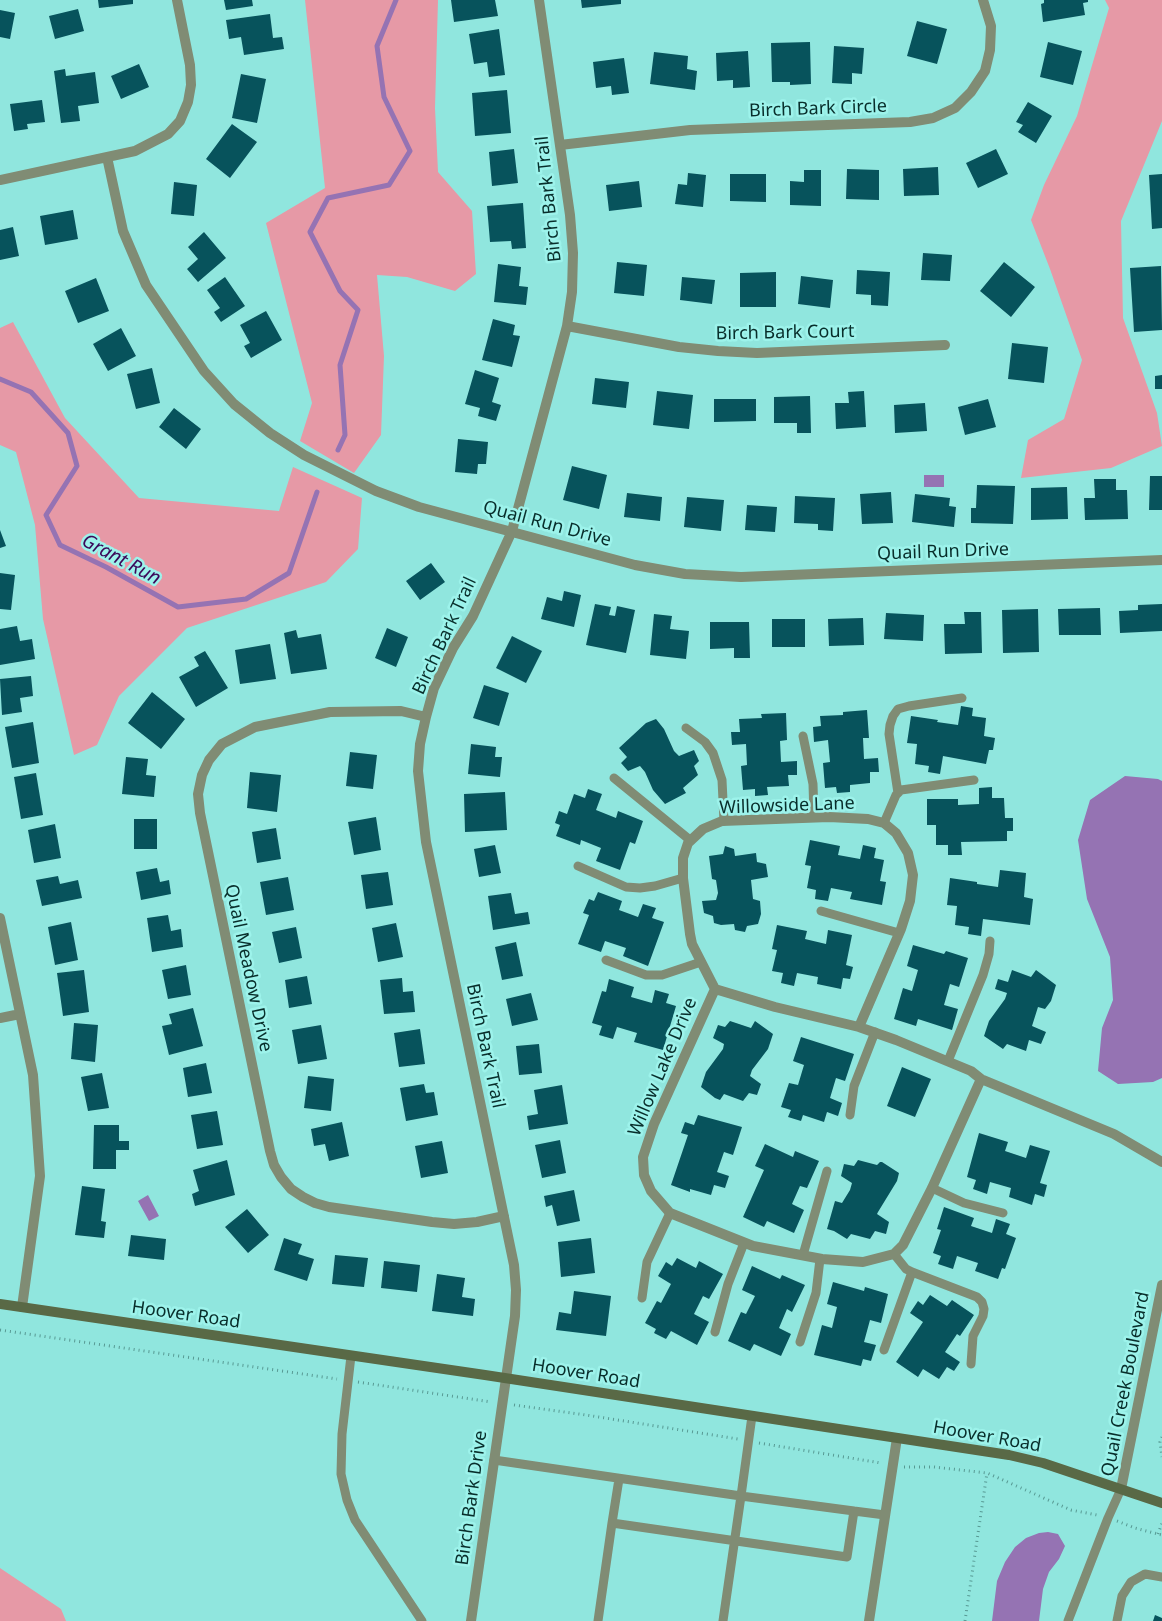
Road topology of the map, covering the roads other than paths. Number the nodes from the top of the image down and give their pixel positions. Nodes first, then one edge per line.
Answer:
1 (177, 0) edge
2 (539, 0) edge
3 (983, 0) edge
4 (560, 146) junction
5 (107, 157) junction
6 (0, 180) edge
7 (567, 326) junction
8 (945, 345) dead end
9 (512, 531) junction
10 (1162, 560) edge
11 (962, 698) dead end
12 (426, 717) junction
13 (686, 728) dead end
14 (803, 736) dead end
15 (614, 778) dead end
16 (974, 780) dead end
17 (898, 793) junction
18 (814, 817) junction
19 (724, 821) junction
20 (884, 823) junction
21 (690, 840) junction
22 (578, 866) dead end
23 (683, 878) junction
24 (821, 911) dead end
25 (0, 918) edge
26 (899, 933) junction
27 (990, 941) dead end
28 (606, 960) dead end
29 (701, 962) junction
30 (714, 989) junction
31 (20, 1014) junction
32 (0, 1018) edge
33 (859, 1027) junction
34 (875, 1032) junction
35 (948, 1061) junction
36 (980, 1079) junction
37 (850, 1115) dead end
38 (1162, 1162) edge
39 (827, 1171) dead end
40 (932, 1188) junction
41 (670, 1213) junction
42 (1003, 1213) dead end
43 (504, 1216) junction
44 (744, 1243) junction
45 (894, 1254) junction
46 (803, 1255) junction
47 (820, 1259) junction
48 (912, 1272) junction
49 (1162, 1284) edge
50 (642, 1298) dead end
51 (0, 1304) edge
52 (22, 1307) junction
53 (715, 1332) dead end
54 (800, 1342) dead end
55 (884, 1350) dead end
56 (351, 1356) junction
57 (971, 1364) dead end
58 (505, 1379) junction
59 (752, 1416) junction
60 (897, 1438) junction
61 (494, 1460) junction
62 (618, 1479) junction
63 (1121, 1489) junction
64 (740, 1496) junction
65 (1162, 1503) edge
66 (854, 1511) junction
67 (885, 1515) junction
68 (612, 1523) junction
69 (735, 1540) junction
70 (1162, 1577) edge
71 (422, 1621) edge
72 (471, 1621) edge
73 (598, 1621) edge
74 (723, 1621) edge
75 (868, 1621) edge
76 (1068, 1621) edge
77 (1117, 1621) edge

1 - 5 street
2 - 4 street, Birch Bark Trail
3 - 4 street, Birch Bark Circle
4 - 7 street, Birch Bark Trail
5 - 6 street
5 - 9 street, Quail Run Drive
7 - 8 street, Birch Bark Court
7 - 9 street, Birch Bark Trail
9 - 10 street, Quail Run Drive
9 - 12 street, Birch Bark Trail
11 - 17 lane
12 - 43 street, Birch Bark Trail
12 - 43 street, Quail Meadow Drive
13 - 19 lane
14 - 18 lane
15 - 21 lane
16 - 17 lane
17 - 20 lane
18 - 19 street, Willowside Lane
18 - 20 street, Willowside Lane
19 - 21 street, Willowside Lane
20 - 26 street
21 - 23 street
22 - 23 lane
23 - 29 street
24 - 26 lane
25 - 31 street
26 - 33 street
27 - 35 lane
28 - 29 lane
29 - 30 street
30 - 33 street, Willow Lake Drive
30 - 41 street, Willow Lake Drive
31 - 32 street
31 - 52 street
33 - 34 street, Willow Lake Drive
34 - 35 street, Willow Lake Drive
34 - 37 lane
35 - 36 street, Willow Lake Drive
36 - 38 street, Willow Lake Drive
36 - 40 street
39 - 46 lane
40 - 42 lane
40 - 45 street
41 - 44 street, Willow Lake Drive
41 - 50 lane
43 - 58 street, Birch Bark Trail
44 - 46 street, Willow Lake Drive
44 - 53 lane
45 - 47 street, Willow Lake Drive
45 - 48 lane
46 - 47 street, Willow Lake Drive
47 - 54 lane
48 - 55 lane
48 - 57 lane
49 - 63 street, Quail Creek Boulevard
51 - 52 main road, Hoover Road
52 - 56 main road, Hoover Road
56 - 58 main road, Hoover Road
56 - 71 lane
58 - 59 main road, Hoover Road
58 - 61 street, Birch Bark Drive
59 - 60 main road, Hoover Road
59 - 64 lane
60 - 63 main road, Hoover Road
60 - 67 street
61 - 62 lane
61 - 72 street, Birch Bark Drive
62 - 64 lane
62 - 68 lane
63 - 65 main road, Hoover Road
63 - 76 lane
64 - 66 lane
64 - 69 lane
66 - 67 lane
66 - 69 lane
67 - 75 street
68 - 69 lane
68 - 73 lane
69 - 74 lane
70 - 77 lane

